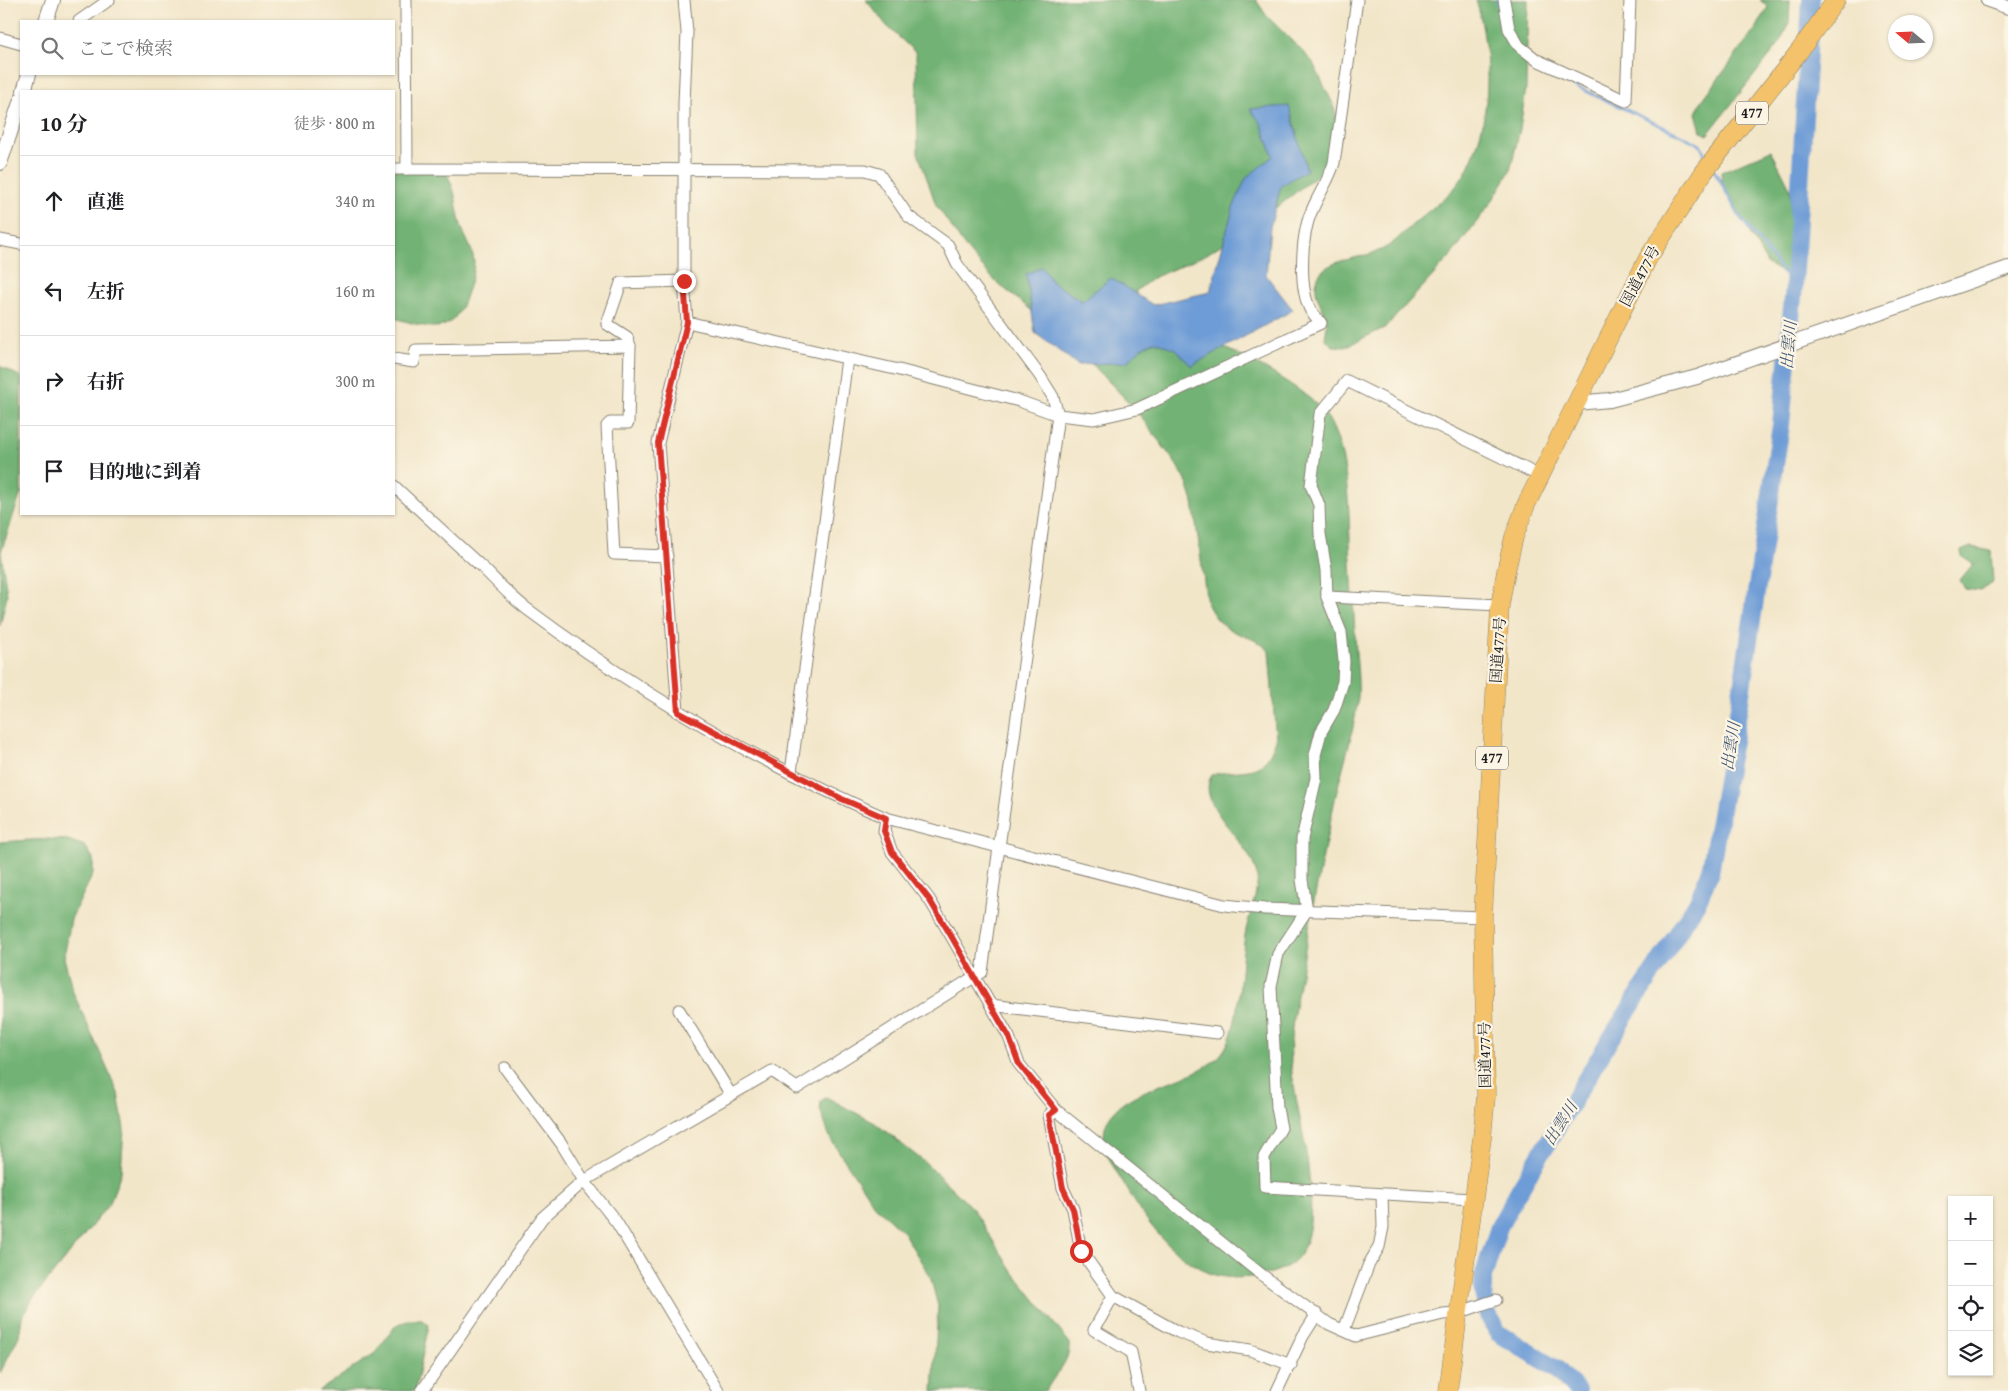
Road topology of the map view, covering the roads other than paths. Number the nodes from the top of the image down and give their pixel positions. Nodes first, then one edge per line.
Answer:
1 (53, 0) edge
2 (109, 0) edge
3 (406, 0) edge
4 (684, 0) edge
5 (1357, 0) edge
6 (1504, 0) edge
7 (1630, 0) edge
8 (1988, 0) edge
9 (1831, 5) edge
10 (2008, 7) edge
11 (46, 20) edge
12 (79, 20) edge
13 (0, 38) edge
14 (20, 44) edge
15 (30, 75) edge
16 (24, 90) edge
17 (20, 103) edge
18 (0, 163) edge
19 (395, 169) edge
20 (407, 169) junction
21 (684, 169) junction
22 (0, 240) edge
23 (20, 244) edge
24 (2008, 268) edge
25 (684, 281) junction
26 (687, 322) junction
27 (630, 346) junction
28 (395, 359) edge
29 (847, 359) junction
30 (1576, 403) junction
31 (1058, 415) junction
32 (1540, 476) junction
33 (395, 487) edge
34 (667, 556) junction
35 (1327, 597) junction
36 (1500, 605) junction
37 (678, 712) junction
38 (791, 772) junction
39 (886, 818) junction
40 (1000, 846) junction
41 (1306, 910) junction
42 (1483, 917) junction
43 (976, 978) junction
44 (991, 1004) junction
45 (679, 1010) dead end
46 (1217, 1033) dead end
47 (505, 1068) dead end
48 (731, 1096) junction
49 (1056, 1110) junction
50 (584, 1181) junction
51 (1382, 1195) junction
52 (1472, 1199) junction
53 (1113, 1296) junction
54 (1496, 1300) dead end
55 (1465, 1310) junction
56 (1317, 1314) junction
57 (1344, 1330) junction
58 (1291, 1365) junction
59 (422, 1391) edge
60 (718, 1391) edge
61 (1139, 1391) edge
62 (1277, 1391) edge
63 (1448, 1391) edge

1 - 11 street
2 - 12 street
3 - 20 street
4 - 21 street
5 - 31 street
6 - 7 street
8 - 10 street
9 - 30 highway, 国道477号 / 477
13 - 14 street
15 - 16 street
17 - 18 street
19 - 20 street
20 - 21 street
21 - 25 street
21 - 31 street
22 - 23 street
24 - 30 street
25 - 26 street
25 - 27 street
26 - 29 street
26 - 34 street
27 - 28 street
27 - 34 street
29 - 31 street
29 - 38 street
30 - 32 highway, 国道477号 / 477
31 - 40 street
32 - 35 street
32 - 36 highway, 国道477号 / 477
33 - 37 street
34 - 37 street
35 - 36 street
35 - 41 street
36 - 42 highway, 国道477号 / 477
37 - 38 street
38 - 39 street
39 - 40 street
39 - 43 street
40 - 41 street
40 - 43 street
41 - 42 street
41 - 51 street
42 - 52 highway, 国道477号 / 477
43 - 44 street
43 - 48 street
44 - 46 street
44 - 49 street
45 - 48 street
47 - 50 street
48 - 50 street
49 - 53 street
49 - 56 street
50 - 59 street
50 - 60 street
51 - 52 street
51 - 57 street
52 - 55 highway, 国道477号 / 477
53 - 58 street
53 - 61 street
54 - 55 street
55 - 57 street
55 - 63 highway, 国道477号 / 477
56 - 57 street
56 - 58 street
58 - 62 street

